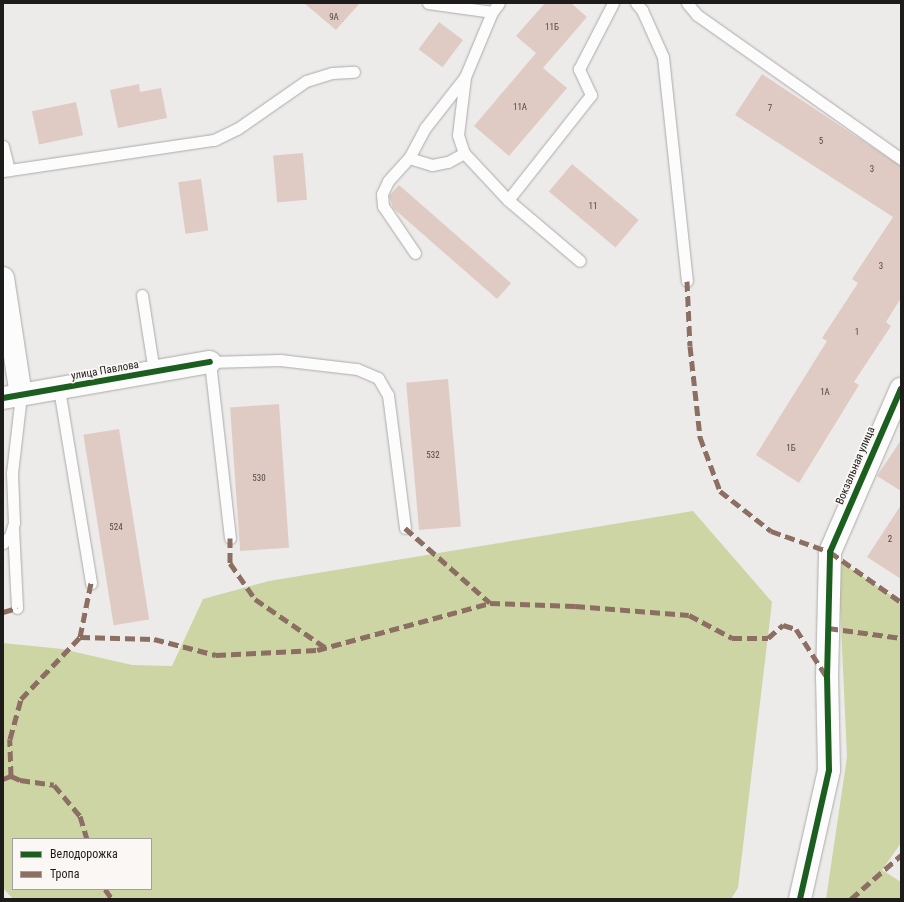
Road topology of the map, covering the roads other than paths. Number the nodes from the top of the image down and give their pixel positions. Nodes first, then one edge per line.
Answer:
1 (428, 3) edge
2 (613, 3) edge
3 (636, 3) edge
4 (687, 3) edge
5 (495, 7) edge
6 (354, 72) dead end
7 (465, 77) junction
8 (3, 146) edge
9 (464, 152) junction
10 (409, 158) junction
11 (901, 159) edge
12 (6, 170) edge
13 (508, 200) junction
14 (415, 253) dead end
15 (580, 261) dead end
16 (3, 278) edge
17 (687, 281) dead end
18 (142, 295) dead end
19 (210, 362) junction
20 (154, 372) junction
21 (58, 389) junction
22 (901, 389) edge
23 (12, 396) edge
24 (8, 474) edge
25 (13, 527) junction
26 (405, 528) dead end
27 (230, 538) dead end
28 (3, 543) edge
29 (90, 583) dead end
30 (17, 608) dead end
31 (800, 899) edge

1 - 5 lane
2 - 13 lane
3 - 17 lane
4 - 11 lane
5 - 7 lane
6 - 12 lane
7 - 9 lane
7 - 10 lane
8 - 12 lane
9 - 10 lane
9 - 13 lane
10 - 14 lane
13 - 15 lane
16 - 23 street
18 - 20 lane
19 - 20 street, улица Павлова
19 - 26 lane
19 - 27 lane
20 - 21 street, улица Павлова
21 - 23 street, улица Павлова
21 - 29 lane
22 - 31 street, Вокзальная улица
23 - 24 lane
24 - 25 lane
25 - 28 lane
25 - 30 lane

